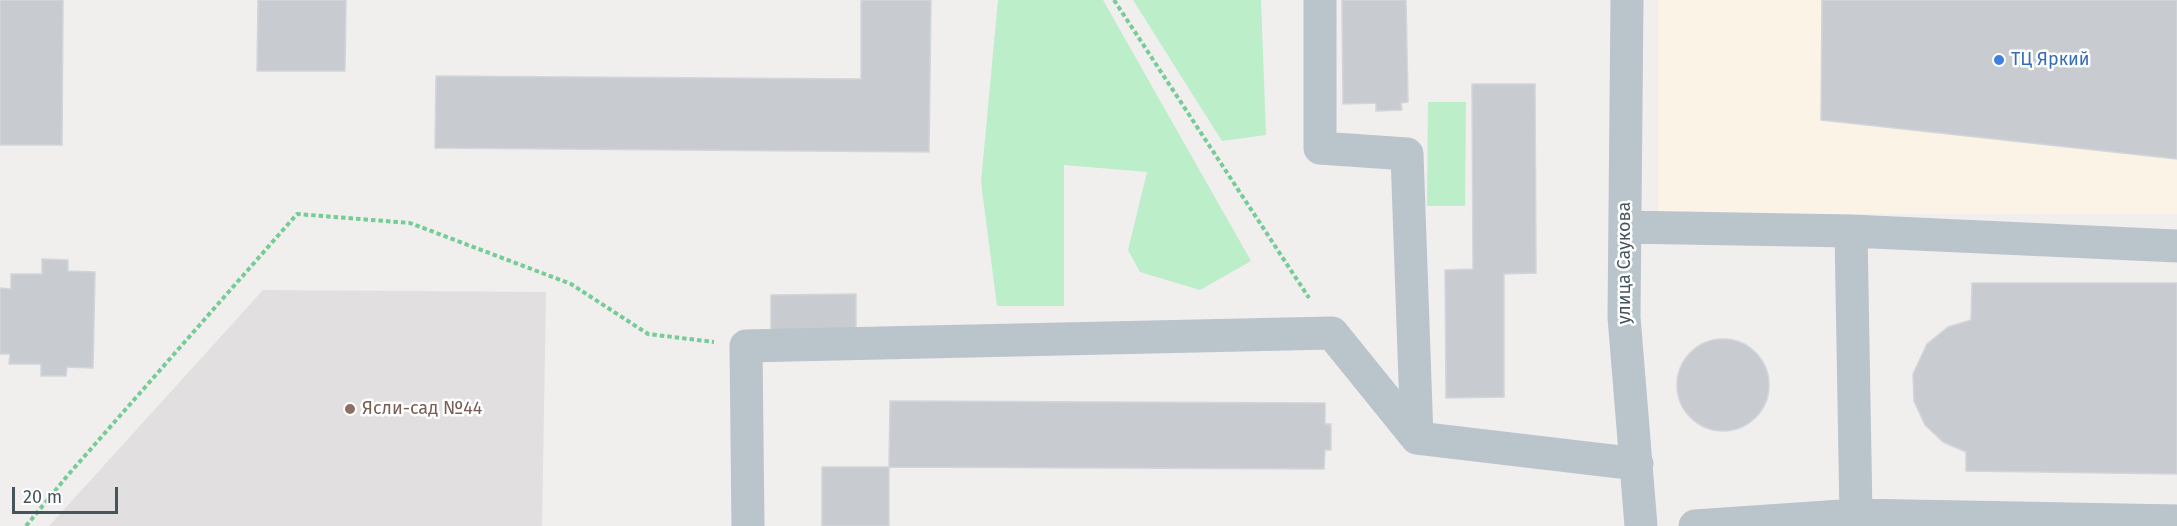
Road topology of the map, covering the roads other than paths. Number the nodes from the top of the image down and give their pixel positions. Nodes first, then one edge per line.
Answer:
1 (1320, 0) edge
2 (1627, 0) edge
3 (1625, 227) junction
4 (1851, 231) junction
5 (2177, 246) edge
6 (1417, 438) junction
7 (1637, 464) junction
8 (1856, 515) junction
9 (2177, 521) edge
10 (748, 526) edge
11 (1641, 526) edge
12 (1695, 526) edge

1 - 6 street
2 - 3 street, улица Саукова
3 - 4 street
3 - 7 street, улица Саукова
4 - 5 street
4 - 8 street
6 - 7 street
6 - 10 street
7 - 11 street, улица Саукова
8 - 9 street
8 - 12 street

